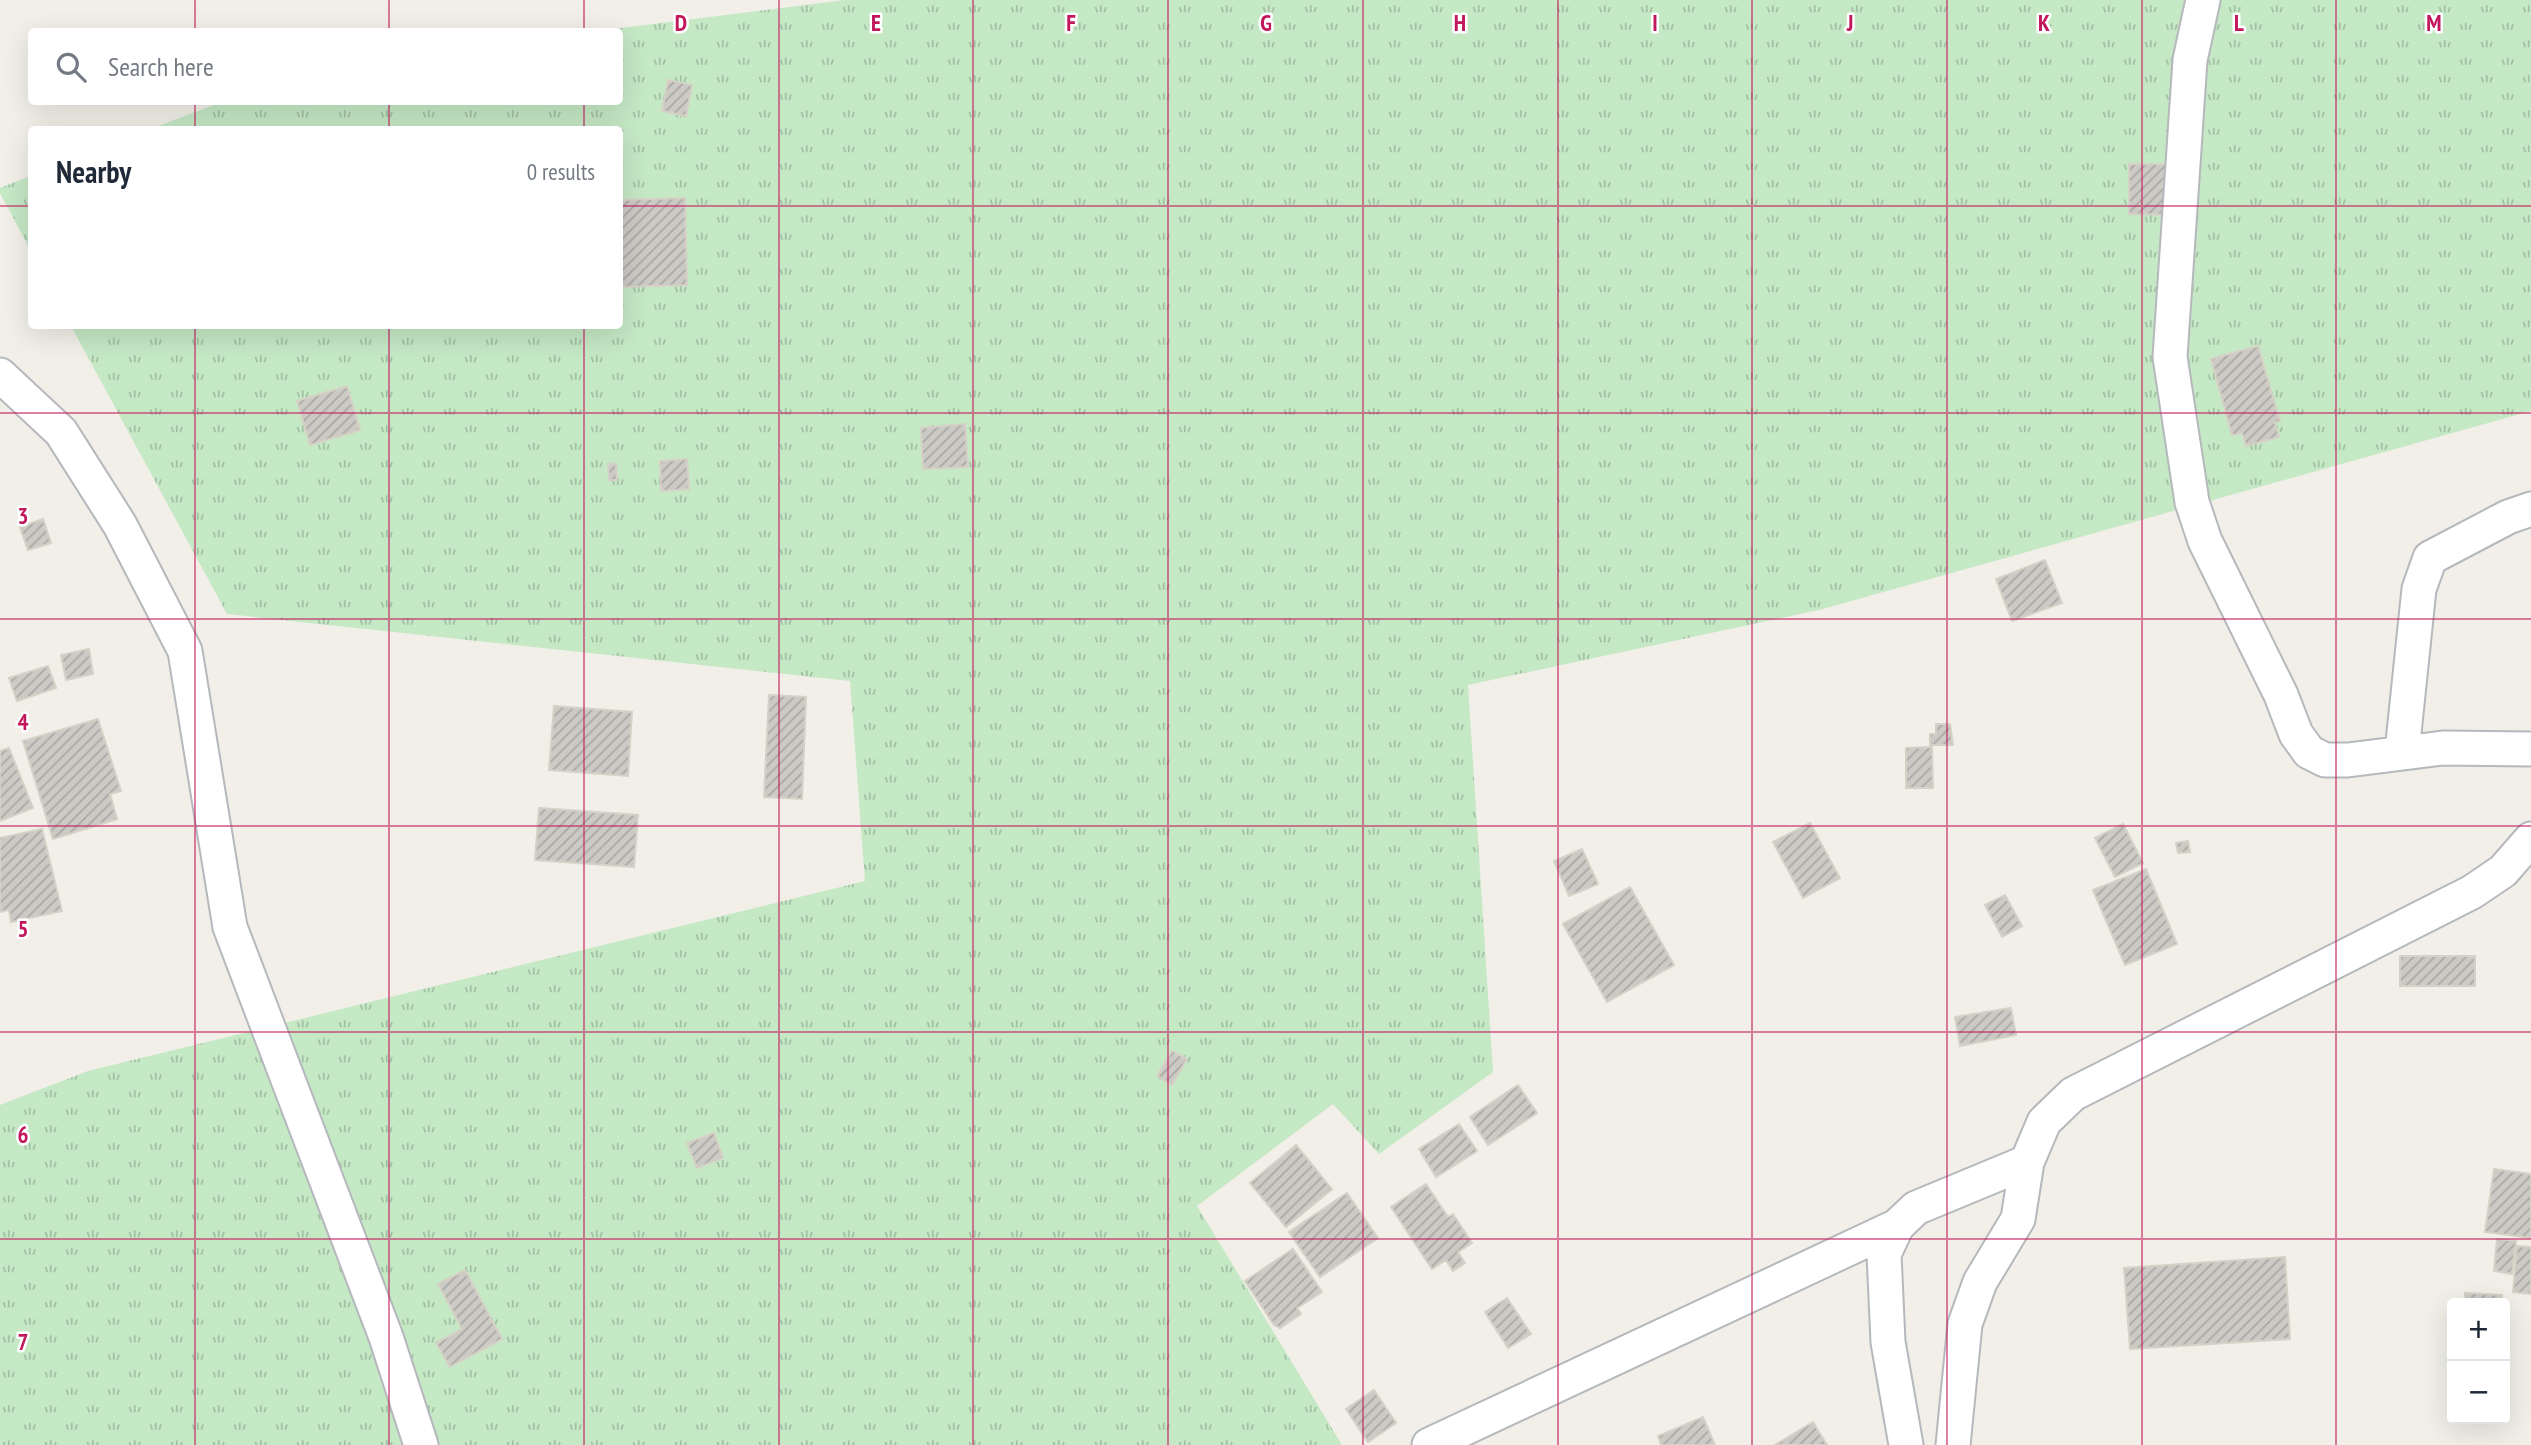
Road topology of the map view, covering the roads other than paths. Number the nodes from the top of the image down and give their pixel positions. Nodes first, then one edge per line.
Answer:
1 (2203, 0) edge
2 (0, 375) edge
3 (2531, 509) edge
4 (2531, 749) edge
5 (2402, 752) junction
6 (2531, 839) edge
7 (2027, 1162) junction
8 (1898, 1226) junction
9 (421, 1445) edge
10 (1429, 1445) edge
11 (1906, 1445) edge
12 (1953, 1445) edge

1 - 5 street
2 - 9 street
3 - 5 street
4 - 5 street
6 - 7 street
7 - 8 street
7 - 12 street
8 - 10 street
8 - 11 street

